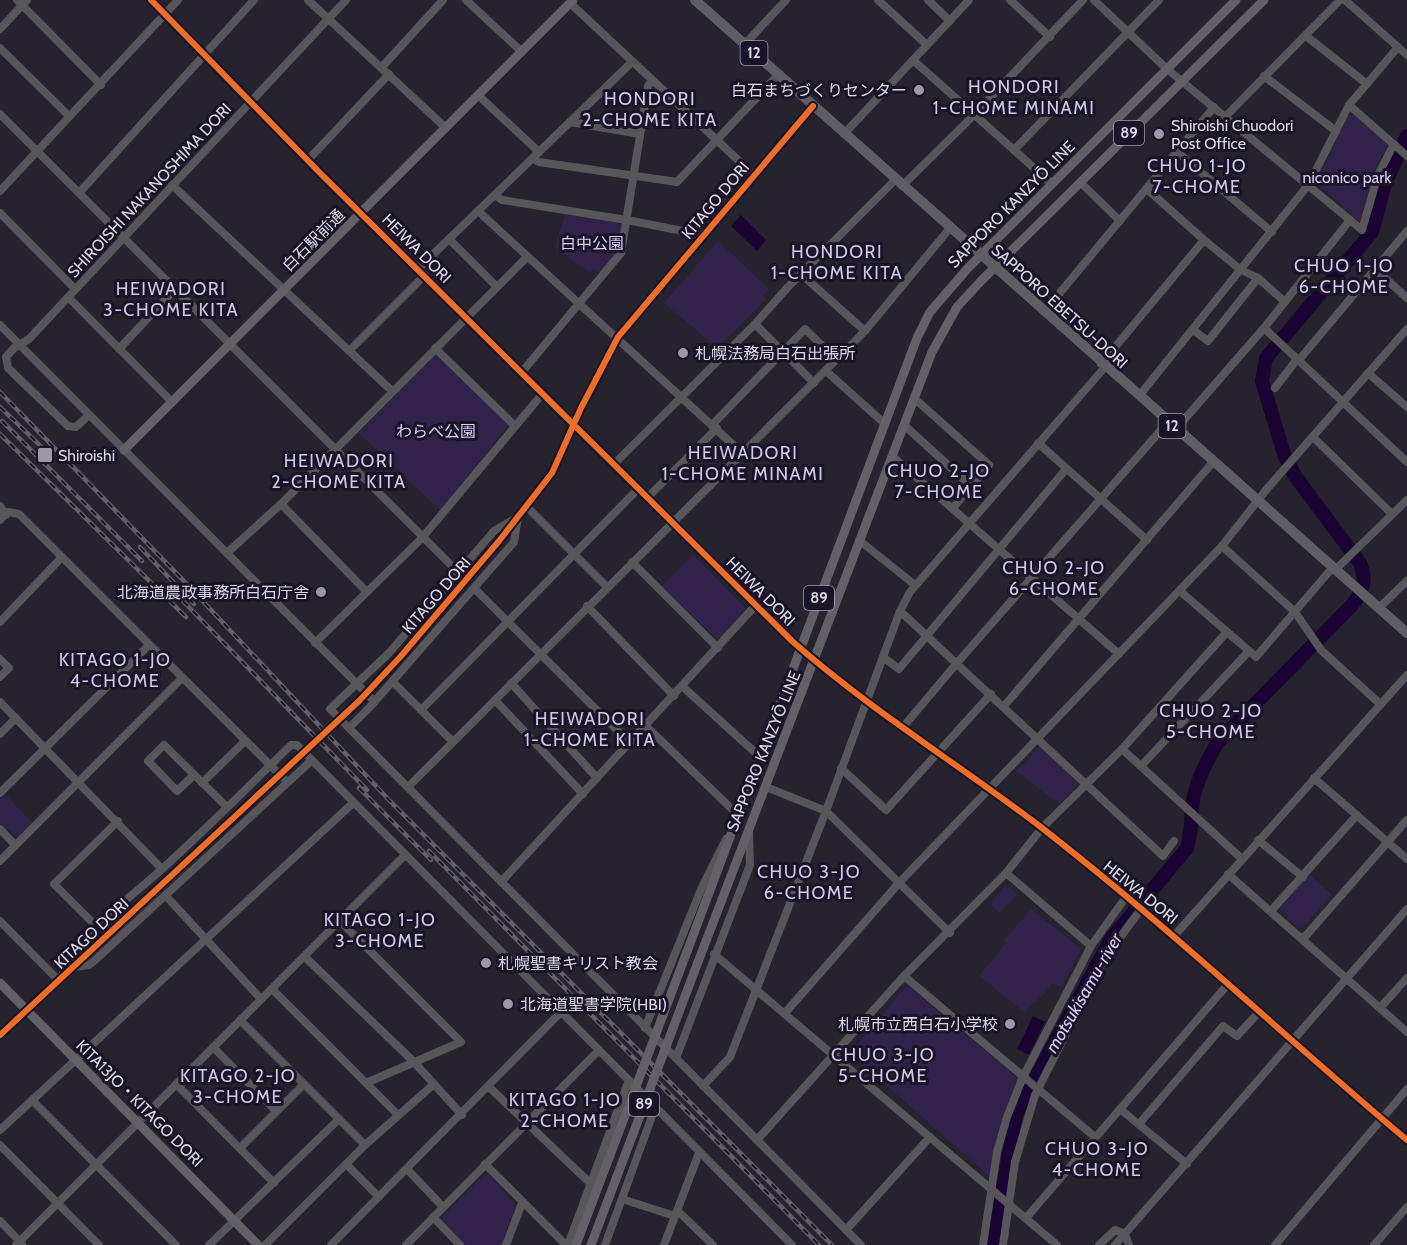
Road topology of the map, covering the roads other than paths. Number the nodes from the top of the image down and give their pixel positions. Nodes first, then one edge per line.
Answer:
1 (151, 0) edge
2 (178, 0) edge
3 (254, 0) edge
4 (308, 0) edge
5 (346, 0) edge
6 (443, 0) edge
7 (466, 0) edge
8 (695, 0) edge
9 (786, 0) edge
10 (878, 0) edge
11 (928, 0) edge
12 (969, 0) edge
13 (1010, 0) edge
14 (1083, 0) edge
15 (1094, 0) edge
16 (1159, 0) edge
17 (1236, 0) edge
18 (1264, 0) edge
19 (1340, 0) edge
20 (1345, 0) edge
21 (572, 1) edge
22 (22, 2) edge
23 (165, 14) junction
24 (328, 18) junction
25 (950, 21) junction
26 (0, 29) edge
27 (1128, 31) junction
28 (1306, 36) junction
29 (1050, 37) junction
30 (744, 45) junction
31 (927, 45) junction
32 (1398, 47) junction
33 (0, 48) edge
34 (522, 52) junction
35 (204, 53) junction
36 (1407, 55) edge
37 (913, 60) junction
38 (632, 62) junction
39 (381, 67) junction
40 (1167, 69) junction
41 (389, 74) junction
42 (778, 75) junction
43 (1264, 76) junction
44 (652, 80) junction
45 (1182, 81) junction
46 (1367, 84) junction
47 (101, 85) junction
48 (478, 95) junction
49 (250, 100) junction
50 (1349, 105) junction
51 (813, 106) junction
52 (1214, 107) junction
53 (0, 114) edge
54 (974, 115) junction
55 (69, 116) junction
56 (1225, 117) junction
57 (570, 122) junction
58 (446, 128) junction
59 (1336, 131) junction
60 (640, 134) junction
61 (844, 134) junction
62 (716, 140) junction
63 (1014, 150) junction
64 (1400, 150) edge
65 (37, 151) junction
66 (1177, 152) junction
67 (536, 155) junction
68 (308, 160) junction
69 (754, 175) junction
70 (634, 177) junction
71 (1080, 182) junction
72 (898, 183) junction
73 (1052, 184) junction
74 (1308, 184) junction
75 (172, 185) junction
76 (1147, 189) junction
77 (0, 191) edge
78 (80, 193) junction
79 (495, 195) junction
80 (362, 212) junction
81 (478, 212) junction
82 (0, 213) edge
83 (627, 220) junction
84 (1350, 220) junction
85 (1120, 221) junction
86 (950, 228) junction
87 (1407, 231) edge
88 (1272, 232) junction
89 (703, 236) junction
90 (123, 239) junction
91 (449, 239) junction
92 (1204, 240) junction
93 (981, 254) junction
94 (527, 257) junction
95 (995, 267) junction
96 (419, 268) junction
97 (1375, 269) junction
98 (1241, 270) junction
99 (801, 274) junction
100 (425, 275) junction
101 (1258, 278) junction
102 (497, 287) junction
103 (75, 289) junction
104 (174, 290) junction
105 (284, 290) junction
106 (68, 297) junction
107 (1407, 297) edge
108 (1285, 303) junction
109 (580, 305) junction
110 (1044, 312) junction
111 (467, 317) junction
112 (755, 324) junction
113 (0, 325) edge
114 (1264, 328) junction
115 (1193, 330) junction
116 (865, 331) junction
117 (1406, 332) edge
118 (618, 338) junction
119 (20, 344) junction
120 (229, 345) junction
121 (435, 348) junction
122 (119, 349) junction
123 (349, 351) junction
124 (781, 353) junction
125 (836, 359) junction
126 (1298, 359) junction
127 (1103, 365) junction
128 (826, 371) junction
129 (522, 372) junction
130 (1368, 373) junction
131 (814, 383) junction
132 (1275, 387) dead end
133 (392, 391) junction
134 (543, 393) junction
135 (682, 396) junction
136 (1139, 396) junction
137 (914, 398) junction
138 (172, 402) junction
139 (1344, 402) junction
140 (1407, 406) edge
141 (89, 415) junction
142 (885, 424) junction
143 (575, 425) junction
144 (904, 425) junction
145 (515, 426) junction
146 (715, 426) junction
147 (1172, 426) junction
148 (1313, 438) junction
149 (1038, 443) junction
150 (333, 449) junction
151 (124, 450) junction
152 (742, 453) junction
153 (892, 456) junction
154 (1213, 462) junction
155 (1407, 462) edge
156 (614, 464) junction
157 (1066, 469) junction
158 (971, 486) junction
159 (639, 488) junction
160 (648, 497) junction
161 (1102, 500) junction
162 (1407, 500) edge
163 (1258, 501) junction
164 (281, 504) junction
165 (0, 506) edge
166 (526, 506) junction
167 (953, 508) junction
168 (1392, 514) junction
169 (6, 516) edge
170 (518, 517) junction
171 (672, 521) junction
172 (969, 522) junction
173 (422, 538) junction
174 (1147, 540) junction
175 (860, 541) junction
176 (1222, 546) junction
177 (1000, 549) junction
178 (227, 553) junction
179 (575, 555) junction
180 (62, 557) junction
181 (632, 562) junction
182 (1335, 568) junction
183 (459, 573) junction
184 (1033, 577) junction
185 (1407, 581) edge
186 (915, 585) junction
187 (607, 587) junction
188 (475, 588) junction
189 (1180, 591) junction
190 (368, 592) junction
191 (587, 606) junction
192 (755, 606) junction
193 (1379, 608) junction
194 (900, 611) junction
195 (1295, 612) junction
196 (1080, 618) junction
197 (0, 622) edge
198 (509, 622) junction
199 (1226, 633) junction
200 (1407, 633) edge
201 (926, 635) junction
202 (315, 643) junction
203 (149, 645) junction
204 (718, 648) junction
205 (800, 648) junction
206 (1249, 651) junction
207 (541, 653) junction
208 (1119, 654) junction
209 (882, 657) junction
210 (0, 659) edge
211 (816, 660) junction
212 (957, 663) junction
213 (1407, 675) edge
214 (0, 677) edge
215 (182, 678) junction
216 (393, 682) junction
217 (357, 683) junction
218 (511, 683) junction
219 (682, 686) junction
220 (991, 694) junction
221 (674, 696) junction
222 (495, 700) junction
223 (866, 700) junction
224 (374, 701) junction
225 (0, 702) edge
226 (1380, 704) junction
227 (1004, 706) junction
228 (421, 710) junction
229 (16, 718) junction
230 (645, 726) junction
231 (903, 727) junction
232 (348, 728) junction
233 (0, 734) edge
234 (1040, 738) junction
235 (245, 741) junction
236 (453, 742) junction
237 (630, 743) junction
238 (46, 747) junction
239 (1122, 748) junction
240 (939, 753) junction
241 (759, 756) junction
242 (311, 761) junction
243 (270, 766) junction
244 (1141, 766) junction
245 (842, 768) junction
246 (194, 775) junction
247 (597, 778) junction
248 (1314, 778) junction
249 (79, 781) junction
250 (287, 782) junction
251 (202, 783) junction
252 (1083, 784) junction
253 (408, 787) junction
254 (765, 787) junction
255 (988, 789) junction
256 (0, 793) edge
257 (583, 794) junction
258 (353, 803) junction
259 (227, 807) junction
260 (826, 811) junction
261 (738, 815) junction
262 (1357, 815) junction
263 (118, 820) junction
264 (1407, 820) edge
265 (749, 826) junction
266 (734, 828) junction
267 (1042, 828) junction
268 (0, 829) edge
269 (1258, 840) junction
270 (1174, 841) dead end
271 (1387, 842) junction
272 (15, 845) junction
273 (405, 855) junction
274 (1242, 859) junction
275 (1407, 859) edge
276 (0, 861) edge
277 (162, 868) junction
278 (1006, 873) junction
279 (1228, 874) junction
280 (1303, 877) junction
281 (501, 882) junction
282 (899, 883) junction
283 (166, 896) junction
284 (1128, 898) junction
285 (1140, 908) junction
286 (1407, 909) edge
287 (1271, 911) junction
288 (0, 921) edge
289 (341, 922) junction
290 (97, 927) junction
291 (950, 933) junction
292 (1174, 936) junction
293 (1300, 937) junction
294 (206, 939) junction
295 (1091, 946) junction
296 (714, 954) junction
297 (305, 957) junction
298 (74, 967) junction
299 (904, 976) junction
300 (1346, 978) junction
301 (1407, 978) edge
302 (60, 979) junction
303 (0, 983) edge
304 (1228, 984) junction
305 (272, 989) junction
306 (757, 989) junction
307 (261, 999) junction
308 (1380, 1008) junction
309 (27, 1012) junction
310 (561, 1012) junction
311 (1259, 1012) junction
312 (785, 1013) junction
313 (240, 1020) junction
314 (645, 1028) junction
315 (1407, 1032) edge
316 (0, 1035) edge
317 (1293, 1041) junction
318 (213, 1047) junction
319 (599, 1050) junction
320 (835, 1056) junction
321 (676, 1058) junction
322 (75, 1059) junction
323 (414, 1062) junction
324 (1025, 1078) junction
325 (629, 1080) junction
326 (366, 1083) junction
327 (176, 1084) junction
328 (304, 1084) junction
329 (434, 1084) junction
330 (703, 1086) junction
331 (489, 1087) junction
332 (1036, 1088) junction
333 (1407, 1089) edge
334 (33, 1100) junction
335 (655, 1107) junction
336 (1120, 1109) junction
337 (276, 1111) junction
338 (462, 1114) junction
339 (398, 1115) junction
340 (339, 1119) junction
341 (1381, 1119) junction
342 (526, 1122) junction
343 (138, 1123) junction
344 (1139, 1124) junction
345 (0, 1130) edge
346 (930, 1137) junction
347 (1095, 1137) junction
348 (757, 1140) junction
349 (1407, 1140) edge
350 (0, 1145) edge
351 (365, 1145) junction
352 (240, 1148) junction
353 (699, 1153) junction
354 (346, 1164) junction
355 (485, 1164) junction
356 (1187, 1164) junction
357 (97, 1165) junction
358 (407, 1169) junction
359 (274, 1183) junction
360 (591, 1184) junction
361 (993, 1191) junction
362 (380, 1197) junction
363 (622, 1199) junction
364 (1007, 1202) junction
365 (522, 1203) junction
366 (58, 1204) junction
367 (442, 1207) junction
368 (1407, 1207) edge
369 (676, 1213) junction
370 (433, 1217) junction
371 (1026, 1218) junction
372 (235, 1220) junction
373 (0, 1221) edge
374 (846, 1230) junction
375 (1125, 1234) junction
376 (20, 1244) edge
377 (99, 1245) edge
378 (176, 1245) edge
379 (209, 1245) edge
380 (258, 1245) edge
381 (265, 1245) edge
382 (332, 1245) edge
383 (406, 1245) edge
384 (460, 1245) edge
385 (506, 1245) edge
386 (567, 1245) edge
387 (576, 1245) edge
388 (591, 1245) edge
389 (605, 1245) edge
390 (664, 1245) edge
391 (713, 1245) edge
392 (792, 1245) edge
393 (861, 1245) edge
394 (983, 1245) edge
395 (1003, 1245) edge
396 (1057, 1245) edge
397 (1099, 1245) edge
398 (1115, 1245) edge
399 (1129, 1245) edge
400 (1275, 1245) edge
401 (1374, 1245) edge

1 - 23 street, HEIWA DORI
2 - 23 street
3 - 35 street
4 - 24 street
5 - 24 street, SHIROISHI NAKANOSHIMA DORI
6 - 39 street
7 - 34 street
8 - 30 highway, SAPPORO EBETSU-DORI / 12
9 - 30 street
10 - 31 street
11 - 25 street
12 - 25 street
13 - 29 street
14 - 29 street
15 - 27 street
16 - 27 street
17 - 40 main road, SAPPORO KANZYŌ LINE / 89
18 - 45 main road, SAPPORO KANZYŌ LINE / 89
19 - 28 street
20 - 32 street
21 - 34 main road, 白石駅前通
21 - 38 street
22 - 26 street
22 - 47 street
23 - 35 street, HEIWA DORI
23 - 47 street
24 - 39 street
24 - 49 street, SHIROISHI NAKANOSHIMA DORI
25 - 31 street
27 - 40 street
27 - 63 street
28 - 43 street
28 - 46 street
29 - 54 street
30 - 42 highway, SAPPORO EBETSU-DORI / 12
31 - 37 street
32 - 36 street
32 - 46 street
33 - 55 street
34 - 48 main road, 白石駅前通
35 - 49 street, HEIWA DORI
35 - 78 street
37 - 54 street
37 - 61 street
38 - 44 street
38 - 57 street
39 - 41 street
40 - 45 street
40 - 73 main road, SAPPORO KANZYŌ LINE / 89
41 - 58 street
41 - 68 street
42 - 51 highway, SAPPORO EBETSU-DORI / 12
42 - 62 street
43 - 56 street
43 - 59 street
44 - 60 street
44 - 62 street
45 - 52 street
45 - 71 main road, SAPPORO KANZYŌ LINE / 89
46 - 50 street
47 - 55 street
48 - 58 main road, 白石駅前通
48 - 67 street
49 - 68 street, HEIWA DORI
49 - 75 street, SHIROISHI NAKANOSHIMA DORI
50 - 59 street
50 - 64 street
51 - 61 highway, SAPPORO EBETSU-DORI / 12
51 - 69 street, KITAGO DORI
52 - 56 street
52 - 66 street
53 - 65 street
54 - 63 street
54 - 72 street
55 - 65 street
56 - 74 street
57 - 60 street
57 - 67 street
58 - 80 main road, 白石駅前通
59 - 74 street
60 - 70 street
61 - 72 highway, SAPPORO EBETSU-DORI / 12
62 - 69 street
62 - 70 street
63 - 73 street
64 - 84 street
65 - 77 street
65 - 78 street
66 - 76 street
66 - 88 street
67 - 70 street
67 - 79 street
68 - 80 street, HEIWA DORI
69 - 89 street, KITAGO DORI
70 - 83 street
71 - 85 street
71 - 95 main road, SAPPORO KANZYŌ LINE / 89
72 - 86 highway, SAPPORO EBETSU-DORI / 12
72 - 99 street
73 - 93 main road, SAPPORO KANZYŌ LINE / 89
74 - 84 street
74 - 88 street
75 - 90 street, SHIROISHI NAKANOSHIMA DORI
75 - 105 street
76 - 85 street
76 - 92 street
78 - 90 street
79 - 81 street
79 - 83 street
80 - 96 street, HEIWA DORI
80 - 105 main road, 白石駅前通
81 - 91 street
81 - 94 street
82 - 103 street
83 - 89 street
83 - 109 street
84 - 108 street
85 - 110 street
86 - 93 highway, SAPPORO EBETSU-DORI / 12
86 - 116 street
87 - 97 street
88 - 98 street
89 - 118 street, KITAGO DORI
90 - 103 street, SHIROISHI NAKANOSHIMA DORI
90 - 104 street
91 - 96 street
91 - 102 street
92 - 98 street
92 - 127 street
93 - 95 highway, SAPPORO EBETSU-DORI / 12
93 - 142 main road, SAPPORO KANZYŌ LINE / 89
94 - 102 street
94 - 109 street
95 - 110 highway, SAPPORO EBETSU-DORI / 12
95 - 137 main road, SAPPORO KANZYŌ LINE / 89
96 - 100 street, HEIWA DORI
97 - 107 street
97 - 126 street
98 - 101 street
98 - 115 street
99 - 112 street
99 - 116 street
100 - 111 street, HEIWA DORI
100 - 123 street
101 - 108 street
101 - 115 street
102 - 111 street
103 - 106 street, SHIROISHI NAKANOSHIMA DORI
104 - 120 street
104 - 122 street
105 - 120 main road, 白石駅前通
105 - 123 street
106 - 119 street, SHIROISHI NAKANOSHIMA DORI
106 - 122 street
108 - 114 street
109 - 118 street
109 - 129 street
110 - 127 highway, SAPPORO EBETSU-DORI / 12
111 - 121 street
111 - 129 street, HEIWA DORI
112 - 124 street
112 - 135 street
113 - 119 street
114 - 126 street
114 - 147 street
115 - 136 street
116 - 125 street
117 - 130 street
118 - 135 street
118 - 143 street, KITAGO DORI
119 - 141 street
119 - 141 street
120 - 138 main road, 白石駅前通
120 - 150 street
121 - 133 street
121 - 145 street
122 - 138 street
123 - 133 street
124 - 125 street
124 - 131 street
124 - 146 street
125 - 128 street
126 - 132 street
126 - 139 street
127 - 136 highway, SAPPORO EBETSU-DORI / 12
127 - 149 street
128 - 131 street
128 - 142 street
129 - 134 street, HEIWA DORI
130 - 139 street
130 - 140 street
131 - 152 street
133 - 150 street
134 - 143 street, HEIWA DORI
134 - 145 street
135 - 146 street
135 - 156 street
136 - 147 highway, SAPPORO EBETSU-DORI / 12
137 - 144 main road, SAPPORO KANZYŌ LINE / 89
137 - 158 street
138 - 151 main road, 白石駅前通
139 - 148 street
139 - 155 street
141 - 151 street
142 - 205 main road, SAPPORO KANZYŌ LINE / 89
143 - 156 street, HEIWA DORI
143 - 166 street, KITAGO DORI
144 - 153 main road, SAPPORO KANZYŌ LINE / 89
144 - 158 street
145 - 173 street
146 - 152 street
146 - 160 street
147 - 154 highway, SAPPORO EBETSU-DORI / 12
147 - 161 street
148 - 163 street
148 - 168 street
149 - 157 street
149 - 172 street
150 - 164 street
150 - 173 street
151 - 178 street
152 - 171 street
153 - 167 street
153 - 175 main road, SAPPORO KANZYŌ LINE / 89
154 - 163 highway, SAPPORO EBETSU-DORI / 12
154 - 174 street
156 - 159 street, HEIWA DORI
157 - 161 street
157 - 177 street
158 - 167 street
159 - 160 street, HEIWA DORI
159 - 179 street
160 - 171 street, HEIWA DORI
161 - 174 street
161 - 184 street
162 - 168 street
163 - 176 street
163 - 182 highway, SAPPORO EBETSU-DORI / 12
164 - 178 street
164 - 190 street
165 - 169 street
166 - 170 street, KITAGO DORI
166 - 179 street
167 - 172 street
168 - 182 street
169 - 180 street
170 - 183 street
170 - 188 street
170 - 298 street, KITAGO DORI, bridge
171 - 181 street
171 - 192 street, HEIWA DORI
172 - 177 street
172 - 186 street
173 - 183 street
173 - 190 street
174 - 196 street
175 - 186 street
175 - 211 main road, SAPPORO KANZYŌ LINE / 89
176 - 189 street
176 - 195 street
177 - 184 street
177 - 201 street
178 - 202 street
179 - 187 street
179 - 198 street
180 - 197 street
180 - 203 street
181 - 187 street
181 - 204 street
182 - 193 highway, SAPPORO EBETSU-DORI / 12
182 - 195 street
183 - 217 street
184 - 196 street
184 - 212 street
185 - 193 street
186 - 194 street
187 - 191 street
188 - 198 street
188 - 216 street
189 - 199 street
189 - 208 street
190 - 202 street
191 - 207 street
191 - 221 street
192 - 204 street
192 - 205 street, HEIWA DORI
193 - 200 highway, SAPPORO EBETSU-DORI / 12
194 - 201 street
194 - 209 street
195 - 206 street
195 - 226 street
196 - 208 street
196 - 227 street
198 - 207 street
198 - 228 street
199 - 206 street
199 - 239 street
201 - 209 street
201 - 212 street
202 - 217 street
203 - 215 street
203 - 238 street
204 - 219 street
205 - 211 street, HEIWA DORI
205 - 241 main road, SAPPORO KANZYŌ LINE / 89
206 - 244 street
207 - 218 street
207 - 237 street
208 - 234 street
209 - 223 street
210 - 214 street
211 - 223 street, HEIWA DORI
211 - 254 main road, SAPPORO KANZYŌ LINE / 89
212 - 220 street
212 - 231 street
213 - 226 street
215 - 235 street
215 - 249 street
216 - 224 street
216 - 228 street
217 - 224 street
217 - 232 street
218 - 222 street
218 - 247 street
219 - 221 street
219 - 241 street
220 - 227 street
220 - 240 street
221 - 230 street
222 - 236 street
222 - 257 street
223 - 231 street, HEIWA DORI
223 - 245 street
224 - 232 street
225 - 229 street
226 - 248 street
227 - 234 street
228 - 236 street
229 - 233 street
229 - 238 street
230 - 237 street
230 - 261 street
231 - 240 street, HEIWA DORI
232 - 253 street
234 - 252 street
234 - 255 street
235 - 243 street
235 - 251 street
236 - 253 street
237 - 247 street
238 - 249 street
238 - 256 street
239 - 244 street
239 - 252 street
240 - 245 street
240 - 255 street, HEIWA DORI
241 - 261 main road, SAPPORO KANZYŌ LINE / 89
242 - 243 street
242 - 250 street
242 - 258 street
243 - 250 street
243 - 259 street
244 - 274 street
245 - 260 street
246 - 246 street
246 - 251 street
247 - 257 street
248 - 262 street
248 - 269 street
249 - 263 street
249 - 272 street
250 - 283 street
251 - 259 street
252 - 267 street
252 - 270 street
253 - 281 street
254 - 260 street
254 - 265 main road, SAPPORO KANZYŌ LINE / 89
255 - 267 street, HEIWA DORI
255 - 282 street
257 - 281 street
258 - 273 street
258 - 294 street
259 - 277 street
260 - 282 street
260 - 306 street
261 - 266 main road, SAPPORO KANZYŌ LINE / 89
262 - 271 street
262 - 280 street
263 - 277 street
263 - 290 street
264 - 271 street
265 - 296 street
265 - 388 main road, SAPPORO KANZYŌ LINE / 89, bridge
266 - 314 street
266 - 387 main road, SAPPORO KANZYŌ LINE / 89, bridge
267 - 278 street
267 - 284 street, HEIWA DORI
268 - 272 street
269 - 274 street
269 - 280 street
271 - 275 street
271 - 293 street
272 - 276 street
273 - 289 street
273 - 310 street
274 - 279 street
277 - 290 street
278 - 291 street
278 - 295 street
279 - 287 street
279 - 292 street
280 - 287 street
281 - 314 street
282 - 291 street
282 - 312 street
283 - 294 street
283 - 298 street
284 - 285 street, HEIWA DORI
284 - 295 street
285 - 292 street, HEIWA DORI
285 - 332 street
286 - 300 street
287 - 293 street
288 - 302 street
289 - 297 street
289 - 323 street
290 - 302 street
291 - 299 street
292 - 304 street, HEIWA DORI
293 - 300 street
294 - 307 street
294 - 322 street
295 - 324 street
296 - 306 street
296 - 321 street
297 - 305 street
297 - 323 street
298 - 302 street, KITAGO DORI
299 - 320 street
299 - 324 street
300 - 308 street
300 - 317 street
301 - 308 street
302 - 309 street, KITAGO DORI
303 - 309 main road, KITA13JO・KITAGO DORI
304 - 311 street, HEIWA DORI
304 - 336 street
305 - 307 street
305 - 326 street
306 - 312 street
306 - 330 street
307 - 313 street
308 - 315 street
309 - 316 street, KITAGO DORI
309 - 322 main road, KITA13JO・KITAGO DORI
310 - 319 street
310 - 331 street
311 - 317 street, HEIWA DORI
311 - 344 street
312 - 320 street
313 - 318 street
313 - 328 street
314 - 321 street
317 - 341 street, HEIWA DORI
317 - 356 street
318 - 327 street
318 - 337 street
319 - 325 street
319 - 342 street
320 - 346 street
320 - 348 street
321 - 330 street
322 - 334 street
322 - 343 main road, KITA13JO・KITAGO DORI
323 - 326 street
323 - 329 street
324 - 332 street
324 - 361 street
325 - 335 street
325 - 360 street
326 - 339 street
327 - 343 street
327 - 352 street
328 - 337 street
328 - 340 street
329 - 338 street
329 - 339 street
330 - 348 street
331 - 338 street
331 - 342 street
332 - 347 street
332 - 364 street
333 - 341 street
334 - 345 street
334 - 357 street
335 - 353 street
335 - 363 street
336 - 344 street
336 - 347 street
337 - 352 street
338 - 358 street
339 - 351 street
340 - 351 street
340 - 359 street
341 - 349 street, HEIWA DORI
341 - 400 street
342 - 355 street
342 - 360 street
343 - 357 street
343 - 372 main road, KITA13JO・KITAGO DORI
344 - 356 street
346 - 361 street
346 - 374 street
347 - 371 street
348 - 374 street
350 - 366 street
351 - 354 street
352 - 359 street
353 - 369 street
353 - 392 street
354 - 362 street
354 - 381 street
355 - 365 street
355 - 367 street
356 - 375 street
357 - 366 street
357 - 378 street
358 - 362 street
358 - 367 street
359 - 372 street
360 - 386 street
361 - 364 street
361 - 394 street
362 - 382 street
363 - 369 street
363 - 389 street
364 - 371 street
364 - 395 street
365 - 385 street
365 - 386 street
366 - 376 street
366 - 377 street
367 - 370 street
368 - 401 street
369 - 390 street
369 - 391 street
370 - 383 street
370 - 384 street
371 - 396 street
372 - 379 street
372 - 380 main road, KITA13JO・KITAGO DORI
373 - 376 street
374 - 393 street
375 - 397 street
375 - 398 street
375 - 399 street

